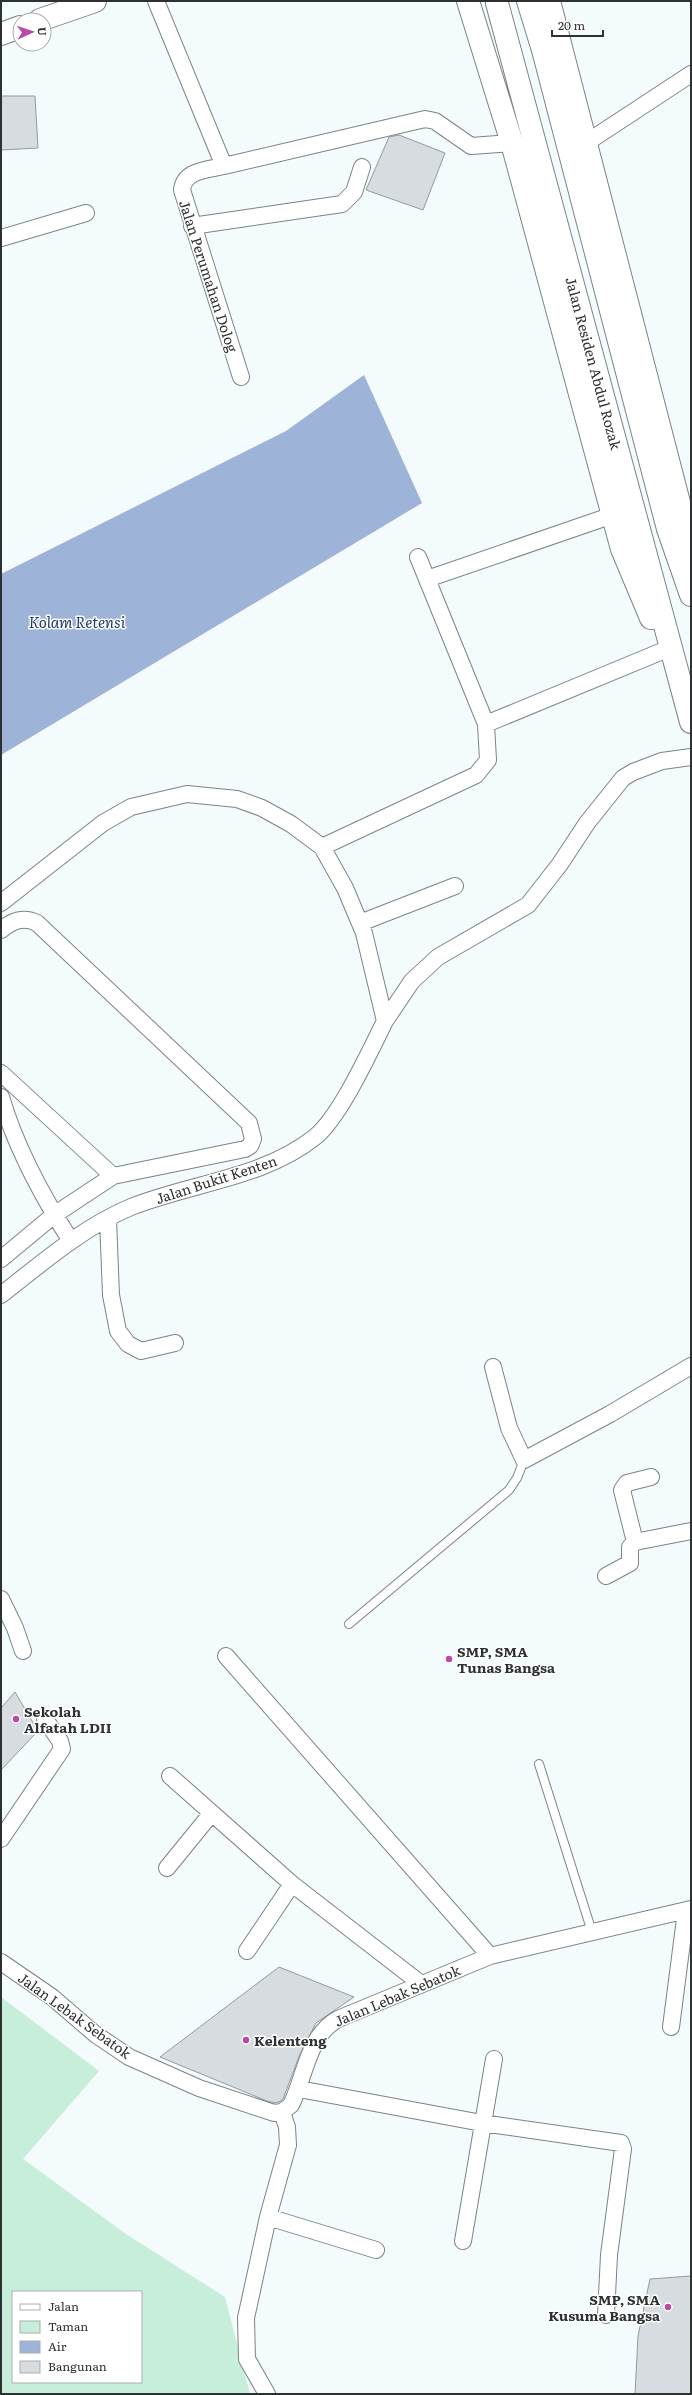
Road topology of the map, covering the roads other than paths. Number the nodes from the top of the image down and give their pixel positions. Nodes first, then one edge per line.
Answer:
1 (95, 1) edge
2 (156, 1) edge
3 (454, 1) edge
4 (468, 1) edge
5 (528, 1) edge
6 (549, 1) edge
7 (562, 1) edge
8 (497, 3) dead end
9 (52, 16) edge
10 (12, 30) edge
11 (1, 34) edge
12 (561, 41) junction
13 (492, 74) junction
14 (691, 74) edge
15 (512, 143) junction
16 (586, 143) junction
17 (224, 166) junction
18 (362, 167) dead end
19 (86, 213) dead end
20 (192, 226) junction
21 (1, 238) edge
22 (241, 377) dead end
23 (612, 514) junction
24 (691, 549) edge
25 (418, 557) dead end
26 (428, 579) junction
27 (691, 595) edge
28 (665, 650) junction
29 (682, 689) junction
30 (691, 722) edge
31 (486, 724) junction
32 (691, 758) edge
33 (322, 848) junction
34 (454, 886) dead end
35 (1, 903) edge
36 (360, 923) junction
37 (1, 930) edge
38 (385, 1021) junction
39 (1, 1073) edge
40 (1, 1097) edge
41 (113, 1176) junction
42 (54, 1215) junction
43 (108, 1219) junction
44 (71, 1241) junction
45 (1, 1259) edge
46 (1, 1295) edge
47 (175, 1343) dead end
48 (691, 1366) edge
49 (493, 1367) dead end
50 (524, 1460) junction
51 (651, 1476) dead end
52 (691, 1531) edge
53 (634, 1542) junction
54 (606, 1576) dead end
55 (1, 1599) edge
56 (349, 1624) dead end
57 (22, 1651) dead end
58 (226, 1656) dead end
59 (45, 1719) dead end
60 (539, 1764) dead end
61 (170, 1776) dead end
62 (211, 1814) junction
63 (1, 1839) edge
64 (167, 1868) dead end
65 (292, 1884) junction
66 (688, 1910) edge
67 (592, 1932) junction
68 (247, 1951) dead end
69 (490, 1956) junction
70 (1, 1962) edge
71 (420, 1983) junction
72 (671, 2027) dead end
73 (494, 2059) dead end
74 (299, 2089) junction
75 (282, 2112) junction
76 (482, 2123) junction
77 (268, 2217) junction
78 (463, 2241) dead end
79 (376, 2250) dead end
80 (606, 2315) dead end
81 (267, 2394) edge

1 - 9 main road
2 - 17 street
3 - 13 main road
4 - 13 main road
5 - 27 main road, Jalan Residen Abdul Rozak
6 - 12 main road
7 - 12 main road
8 - 29 main road, Jalan Residen Abdul Rozak
10 - 11 main road
12 - 16 main road
13 - 15 main road
14 - 16 street
15 - 17 street
15 - 23 main road
16 - 24 main road
17 - 20 street, Jalan Perumahan Dolog
18 - 20 street
19 - 21 street
20 - 22 street, Jalan Perumahan Dolog
23 - 26 street
23 - 28 main road
25 - 26 street
26 - 31 street
28 - 29 main road
28 - 31 street
29 - 30 main road, Jalan Residen Abdul Rozak
31 - 33 street
32 - 38 street, Jalan Bukit Kenten
33 - 35 street
33 - 36 street
34 - 36 street
36 - 38 street
37 - 41 street
38 - 43 street, Jalan Bukit Kenten
39 - 41 street
40 - 42 street
41 - 42 street
42 - 44 street
42 - 45 street
43 - 44 street, Jalan Bukit Kenten
43 - 47 street
44 - 46 street, Jalan Bukit Kenten
48 - 50 street
49 - 50 street
50 - 56 lane
51 - 53 street
52 - 53 street
53 - 54 street
55 - 57 street
58 - 69 street
59 - 63 street
60 - 67 lane
61 - 62 street
62 - 64 street
62 - 65 street
65 - 68 street
65 - 71 street
66 - 67 street, Jalan Lebak Sebatok
66 - 72 street
67 - 69 street, Jalan Lebak Sebatok
69 - 71 street, Jalan Lebak Sebatok
70 - 75 street, Jalan Lebak Sebatok
71 - 74 street, Jalan Lebak Sebatok
73 - 76 street
74 - 75 street, Jalan Lebak Sebatok
74 - 76 street
75 - 77 street
76 - 78 street
76 - 80 street
77 - 79 street
77 - 81 street

